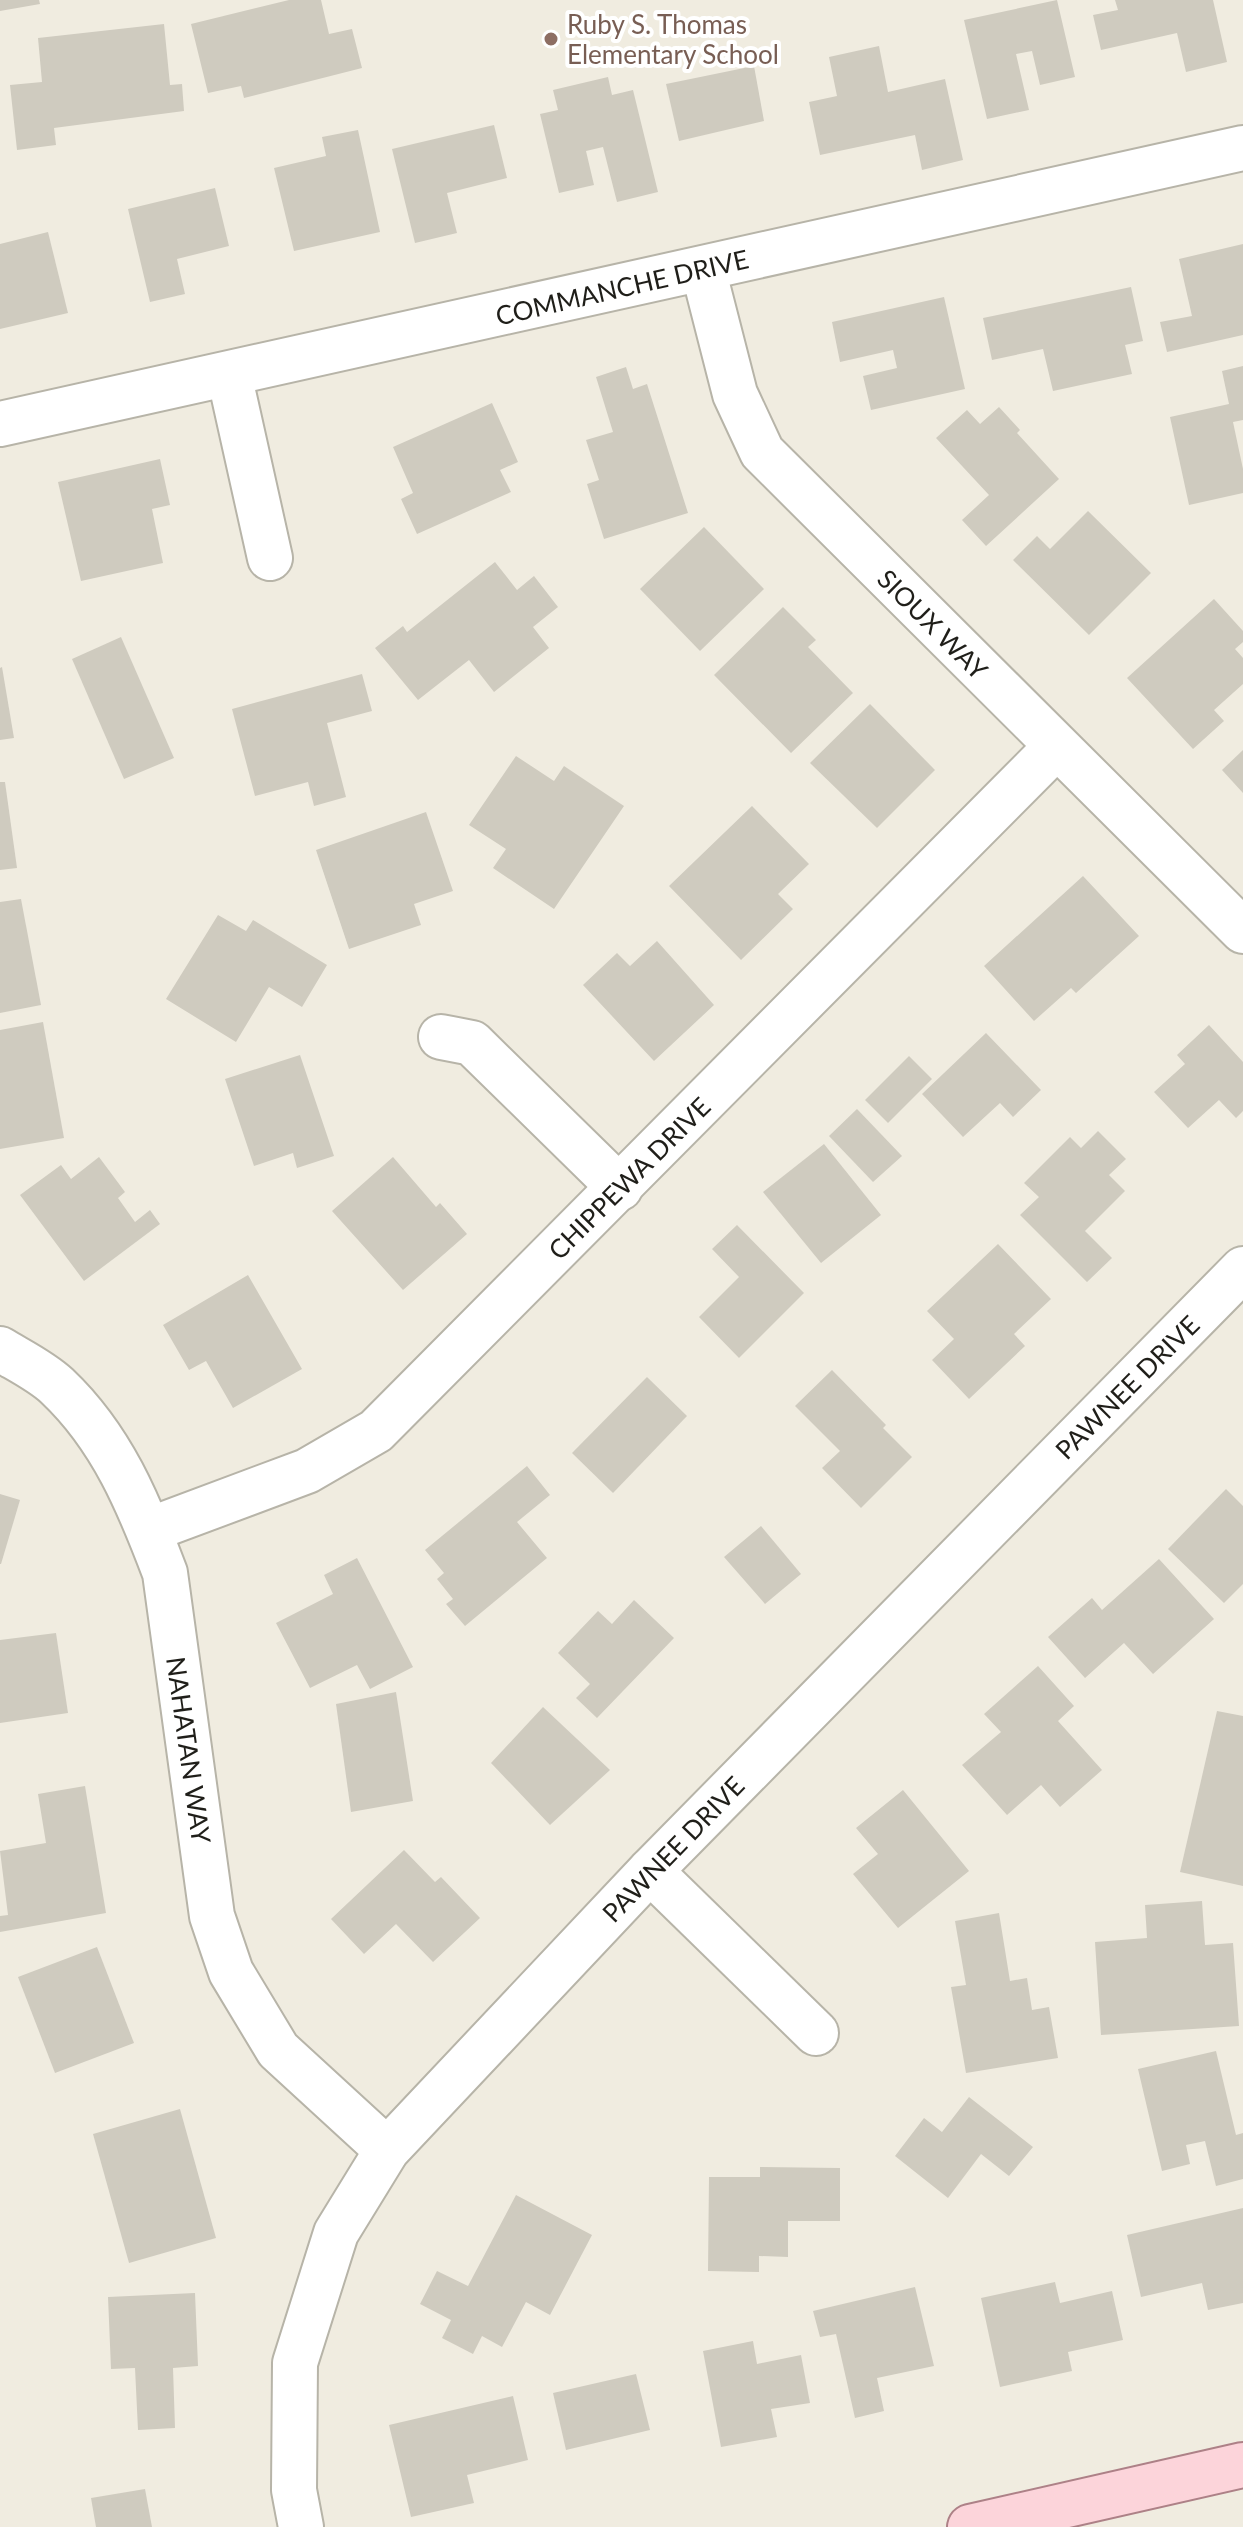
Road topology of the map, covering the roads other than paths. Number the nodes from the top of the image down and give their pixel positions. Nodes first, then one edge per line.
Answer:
1 (1243, 148) edge
2 (703, 269) junction
3 (229, 374) junction
4 (0, 424) edge
5 (270, 558) dead end
6 (1056, 747) junction
7 (1243, 931) edge
8 (441, 1037) dead end
9 (620, 1188) junction
10 (1243, 1269) edge
11 (0, 1349) edge
12 (149, 1530) junction
13 (650, 1871) junction
14 (816, 2033) dead end
15 (387, 2150) junction
16 (1243, 2465) edge
17 (301, 2527) edge
18 (970, 2527) edge

1 - 2 street, COMMANCHE DRIVE
2 - 3 street, COMMANCHE DRIVE
2 - 6 street, SIOUX WAY
3 - 4 street, COMMANCHE DRIVE
3 - 5 street
6 - 7 street, SIOUX WAY
6 - 9 street, CHIPPEWA DRIVE
8 - 9 street
9 - 12 street, CHIPPEWA DRIVE
10 - 13 street, PAWNEE DRIVE
11 - 12 street, NAHATAN WAY
12 - 15 street, NAHATAN WAY
13 - 14 street
13 - 15 street, PAWNEE DRIVE
15 - 17 street, PAWNEE DRIVE
16 - 18 main road

